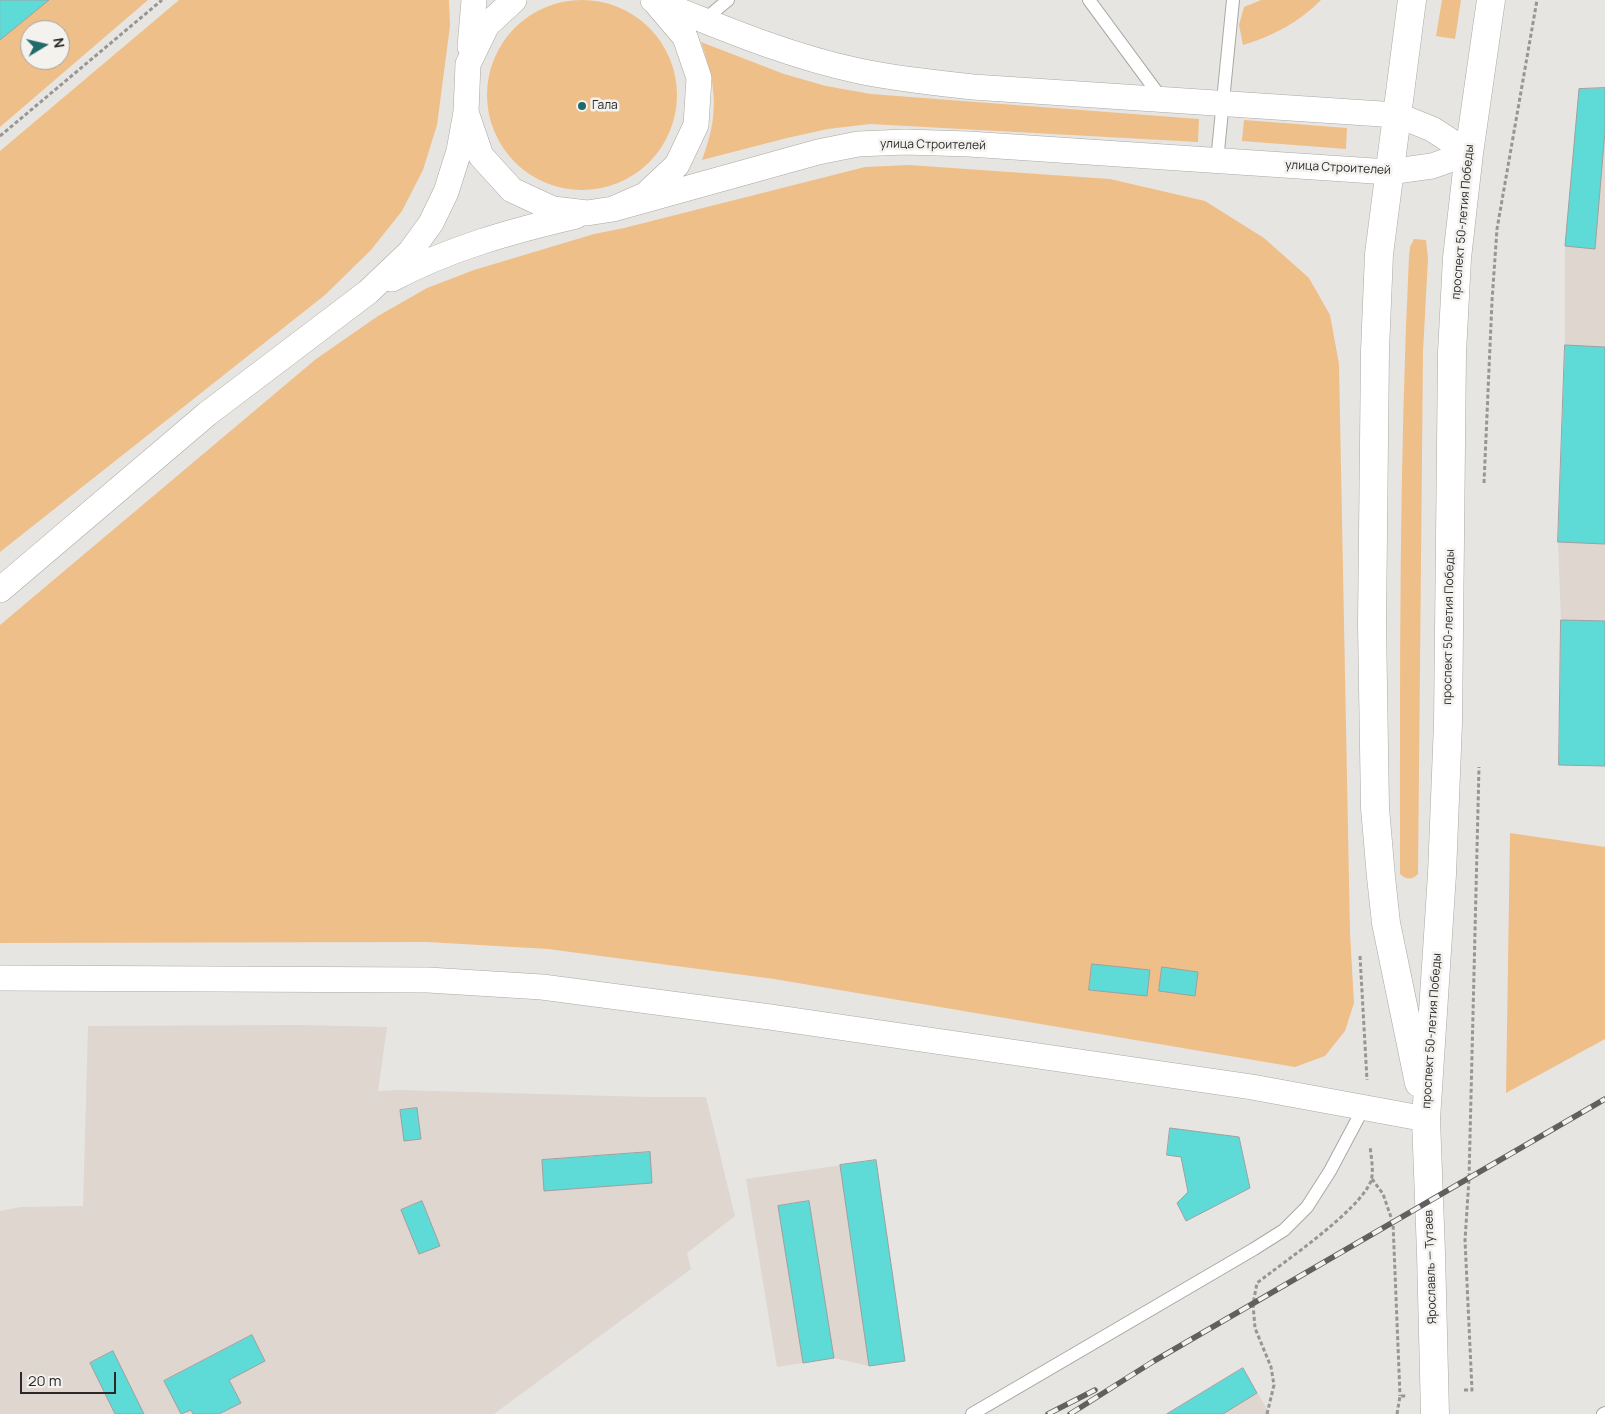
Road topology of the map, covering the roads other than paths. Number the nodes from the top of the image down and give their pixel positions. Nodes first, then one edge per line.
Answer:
1 (474, 0) edge
2 (514, 0) edge
3 (653, 0) edge
4 (728, 0) edge
5 (1090, 0) edge
6 (1233, 0) edge
7 (1412, 0) edge
8 (1491, 0) edge
9 (704, 20) junction
10 (685, 37) junction
11 (468, 64) junction
12 (1162, 99) junction
13 (1223, 104) junction
14 (466, 112) junction
15 (1397, 114) junction
16 (1469, 153) junction
17 (1217, 161) junction
18 (1389, 172) junction
19 (614, 209) junction
20 (587, 213) junction
21 (368, 292) junction
22 (0, 590) edge
23 (0, 978) edge
24 (1364, 1107) junction
25 (1426, 1119) junction
26 (1435, 1403) edge
27 (972, 1414) edge

1 - 11 street
2 - 11 street
3 - 9 street
3 - 10 street
4 - 9 lane
5 - 12 lane
6 - 13 lane
7 - 15 main road, проспект 50-летия Победы
8 - 16 main road, проспект 50-летия Победы
9 - 10 lane
9 - 12 street
10 - 19 street
11 - 14 street
12 - 13 street
13 - 15 street
13 - 17 lane
14 - 20 street
14 - 21 street
15 - 16 street
15 - 18 main road, проспект 50-летия Победы
16 - 18 street, улица Строителей
16 - 25 main road, проспект 50-летия Победы
17 - 18 street, улица Строителей
17 - 19 street, улица Строителей
18 - 25 main road, проспект 50-летия Победы
19 - 20 street
20 - 21 street
21 - 22 street
23 - 24 street
24 - 25 street
24 - 27 lane
25 - 26 main road, Ярославль — Тутаев

